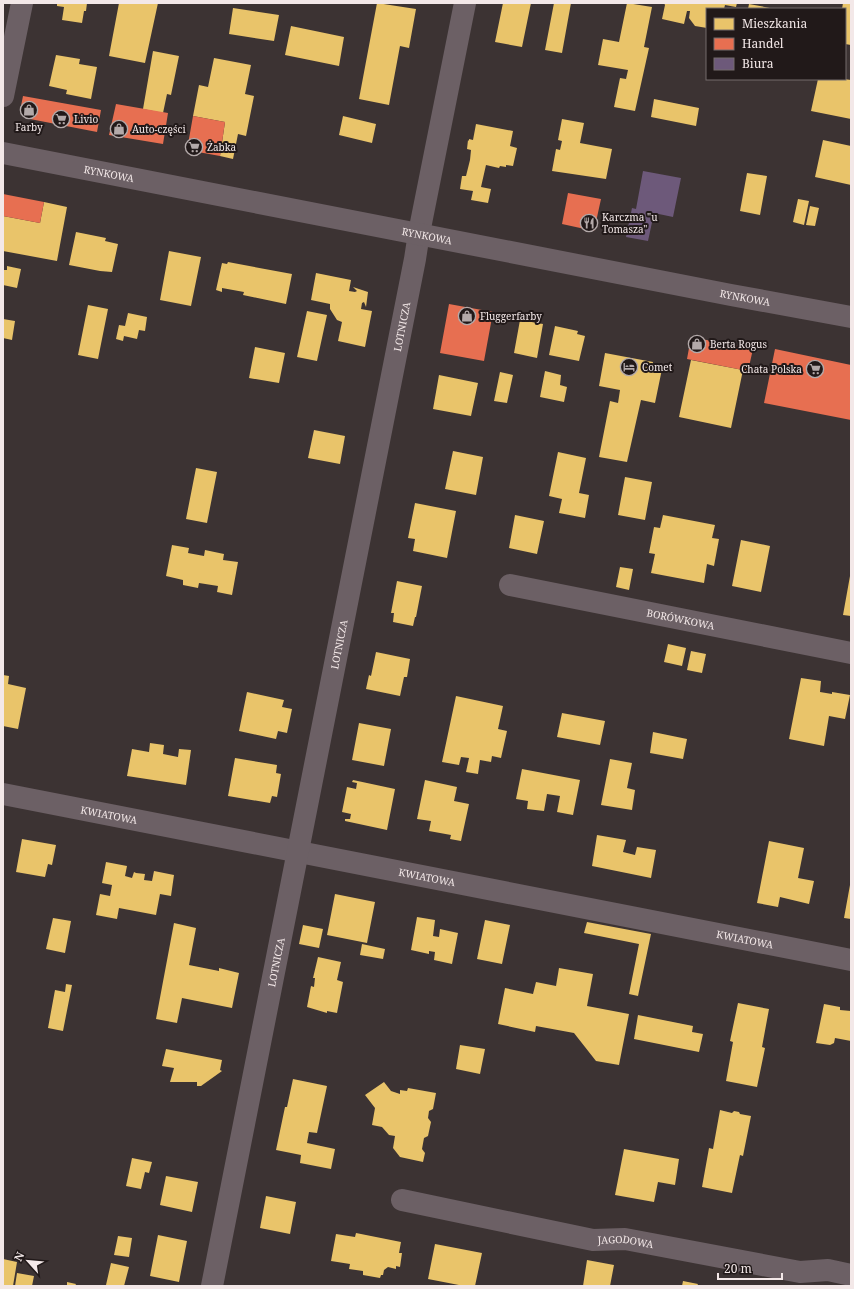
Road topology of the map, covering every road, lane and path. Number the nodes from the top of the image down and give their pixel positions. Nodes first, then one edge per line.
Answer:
1 (22, 3) edge
2 (465, 3) edge
3 (3, 96) edge
4 (3, 153) edge
5 (419, 233) junction
6 (851, 317) edge
7 (510, 585) dead end
8 (851, 652) edge
9 (3, 794) edge
10 (298, 852) junction
11 (851, 960) edge
12 (402, 1200) dead end
13 (851, 1275) edge
14 (212, 1286) edge

1 - 3 street
2 - 5 street, LOTNICZA
4 - 5 street, RYNKOWA
5 - 6 street, RYNKOWA
5 - 10 street, LOTNICZA
7 - 8 street, BORÓWKOWA
9 - 10 street, KWIATOWA
10 - 11 street, KWIATOWA
10 - 14 street, LOTNICZA
12 - 13 street, JAGODOWA

